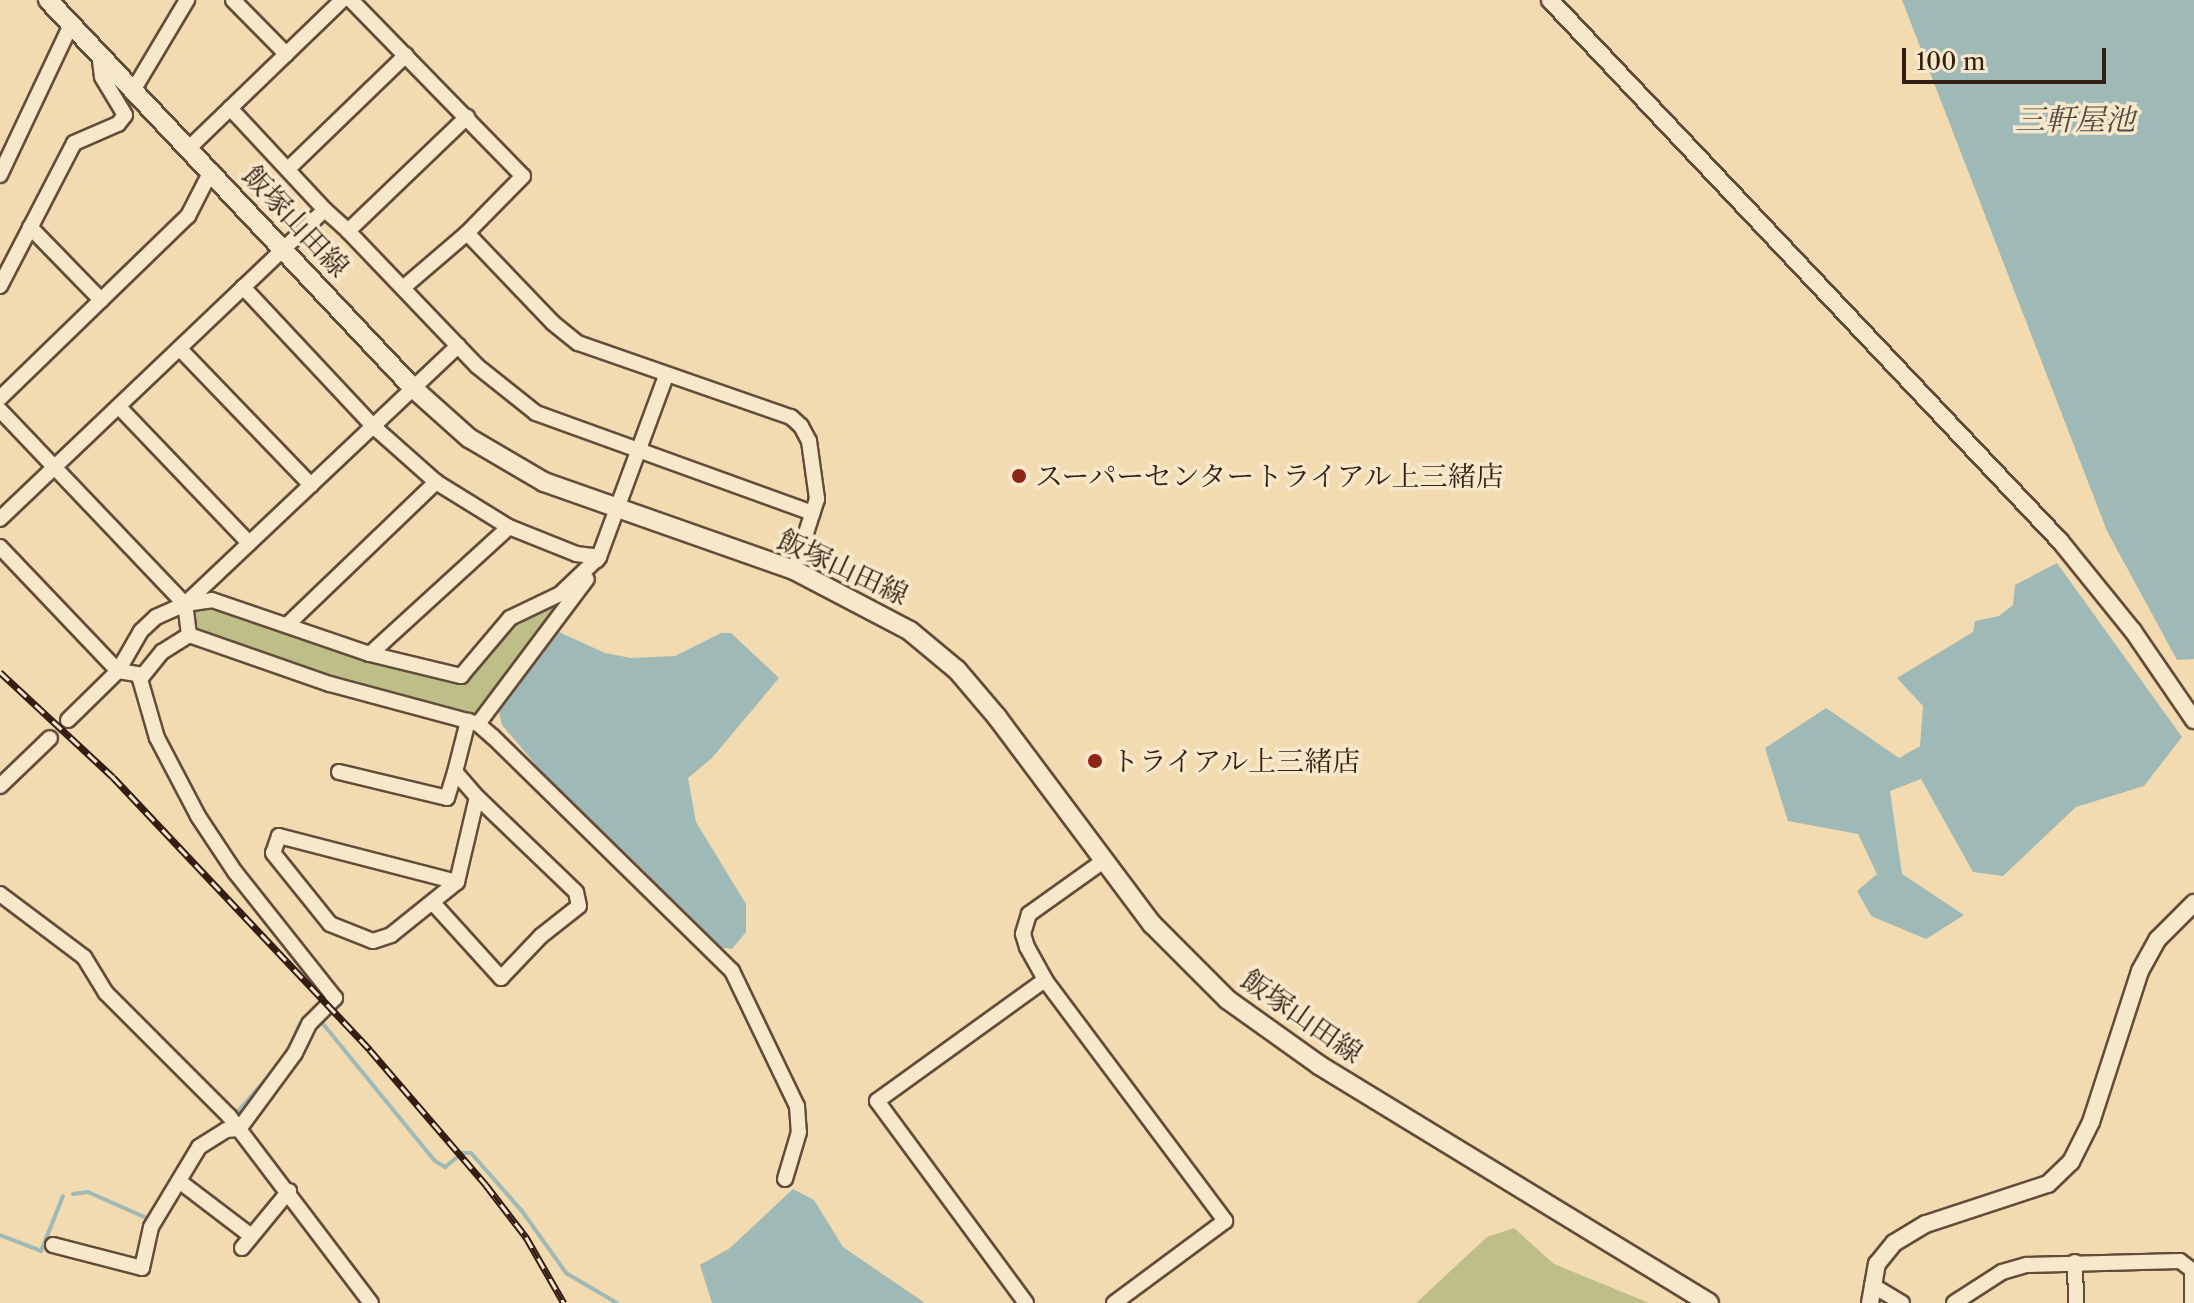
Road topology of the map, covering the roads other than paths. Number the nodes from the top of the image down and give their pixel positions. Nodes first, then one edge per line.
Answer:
1 (187, 0) edge
2 (233, 0) edge
3 (342, 0) edge
4 (351, 0) edge
5 (1550, 0) edge
6 (62, 10) edge
7 (99, 52) junction
8 (286, 54) junction
9 (406, 55) junction
10 (134, 89) junction
11 (230, 108) junction
12 (467, 117) junction
13 (189, 148) junction
14 (288, 169) junction
15 (211, 171) junction
16 (0, 175) edge
17 (325, 210) junction
18 (30, 227) junction
19 (348, 231) junction
20 (467, 233) junction
21 (284, 248) junction
22 (0, 286) edge
23 (243, 287) junction
24 (404, 287) junction
25 (101, 300) junction
26 (458, 346) junction
27 (180, 349) junction
28 (666, 376) junction
29 (413, 388) junction
30 (0, 398) edge
31 (120, 408) junction
32 (0, 410) edge
33 (373, 426) junction
34 (637, 452) junction
35 (55, 469) junction
36 (436, 482) junction
37 (311, 485) junction
38 (617, 510) junction
39 (813, 513) junction
40 (0, 519) edge
41 (509, 527) junction
42 (249, 543) junction
43 (0, 547) edge
44 (599, 557) junction
45 (794, 570) junction
46 (185, 604) junction
47 (287, 625) junction
48 (189, 635) junction
49 (370, 654) junction
50 (118, 671) junction
51 (142, 675) junction
52 (68, 720) dead end
53 (2194, 720) edge
54 (473, 723) junction
55 (50, 738) dead end
56 (339, 772) dead end
57 (455, 772) junction
58 (0, 786) edge
59 (477, 797) junction
60 (1102, 862) junction
61 (457, 882) junction
62 (0, 894) edge
63 (2194, 903) edge
64 (434, 904) junction
65 (1045, 980) junction
66 (234, 1122) junction
67 (785, 1179) dead end
68 (179, 1181) junction
69 (289, 1191) junction
70 (250, 1235) junction
71 (53, 1245) dead end
72 (242, 1248) dead end
73 (2075, 1262) junction
74 (1872, 1285) junction
75 (371, 1303) edge
76 (1026, 1303) edge
77 (1114, 1303) edge
78 (1709, 1303) edge
79 (1870, 1303) edge
80 (1902, 1303) edge
81 (1954, 1303) edge
82 (2076, 1303) edge
83 (2192, 1303) edge

1 - 10 street
2 - 8 street
3 - 8 street
4 - 9 street
5 - 53 street
6 - 7 main road, 飯塚山田線
6 - 16 street
7 - 10 main road, 飯塚山田線
7 - 18 street
8 - 11 street
9 - 12 street
9 - 14 street
10 - 13 main road, 飯塚山田線
11 - 13 street
11 - 14 street
12 - 19 street
12 - 20 street
13 - 15 main road, 飯塚山田線
14 - 17 street
15 - 21 main road, 飯塚山田線
15 - 25 street
17 - 19 street
17 - 21 street
18 - 22 street
18 - 25 street
19 - 24 street
20 - 24 street
20 - 28 street
21 - 23 street
21 - 29 main road, 飯塚山田線
23 - 27 street
23 - 33 street
24 - 26 street
25 - 30 street
26 - 29 street
26 - 34 street
27 - 31 street
27 - 37 street
28 - 34 street
28 - 39 street
29 - 33 street
29 - 38 main road, 飯塚山田線
31 - 35 street
31 - 42 street
32 - 35 street
33 - 36 street
33 - 37 street
34 - 38 street
34 - 39 street
35 - 40 street
35 - 46 street
36 - 41 street
36 - 47 street
37 - 42 street
38 - 44 street
38 - 45 main road, 飯塚山田線
39 - 45 street
41 - 44 street
41 - 49 street
42 - 46 street
43 - 50 street
44 - 49 street
44 - 54 street
45 - 60 main road, 飯塚山田線
46 - 47 street
46 - 48 street
46 - 50 street
47 - 49 street
48 - 51 street
48 - 54 street
50 - 51 street
50 - 52 street
51 - 66 street
54 - 57 street
54 - 67 street
55 - 58 street
56 - 57 street
57 - 59 street
59 - 61 street
59 - 64 street
60 - 65 street
60 - 78 main road, 飯塚山田線
61 - 64 street
61 - 64 street
62 - 66 street
63 - 74 street
65 - 76 street
65 - 77 street
66 - 68 street
66 - 69 street
68 - 70 street
68 - 71 street
69 - 70 street
69 - 75 street
70 - 72 street
73 - 81 street
73 - 82 street
73 - 83 street
74 - 79 street
74 - 80 street

